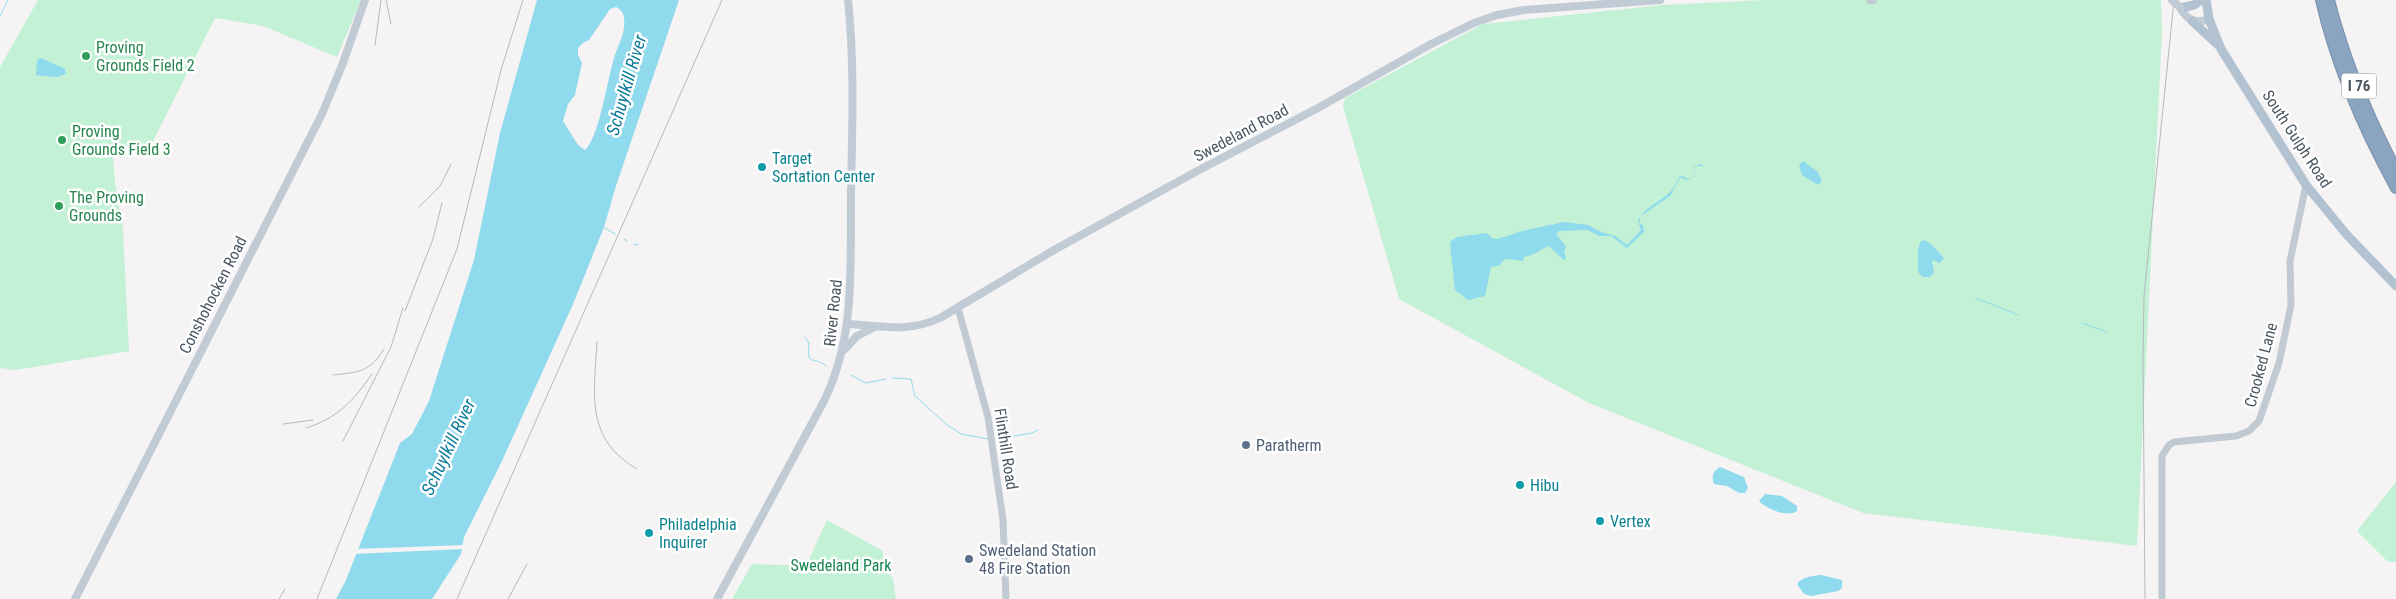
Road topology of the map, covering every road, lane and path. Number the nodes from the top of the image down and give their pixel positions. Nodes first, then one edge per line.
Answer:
1 (365, 0) edge
2 (848, 0) edge
3 (1660, 0) edge
4 (2172, 0) edge
5 (2201, 0) edge
6 (2206, 0) edge
7 (2321, 0) edge
8 (2329, 0) edge
9 (2181, 9) junction
10 (2210, 19) junction
11 (2192, 21) junction
12 (2221, 49) junction
13 (2396, 170) edge
14 (2306, 185) junction
15 (2396, 188) edge
16 (2396, 286) edge
17 (958, 308) junction
18 (848, 324) junction
19 (876, 327) junction
20 (843, 352) junction
21 (75, 599) edge
22 (717, 599) edge
23 (1006, 599) edge
24 (2162, 599) edge

1 - 21 main road, Conshohocken Road
2 - 18 main road, River Road
3 - 17 main road, Swedeland Road
4 - 9 main road, bridge
5 - 9 main road
6 - 10 main road, South Gulph Road
7 - 15 highway, I 76
8 - 13 highway, I 76
9 - 10 main road
9 - 11 main road
10 - 11 main road
10 - 12 main road, South Gulph Road
11 - 12 main road
12 - 14 main road, South Gulph Road
14 - 16 main road, South Gulph Road
14 - 24 street, Crooked Lane
17 - 19 main road, Swedeland Road
17 - 23 street, Flinthill Road
18 - 19 main road, Swedeland Road
18 - 20 main road, River Road
19 - 20 main road
20 - 22 main road, River Road

